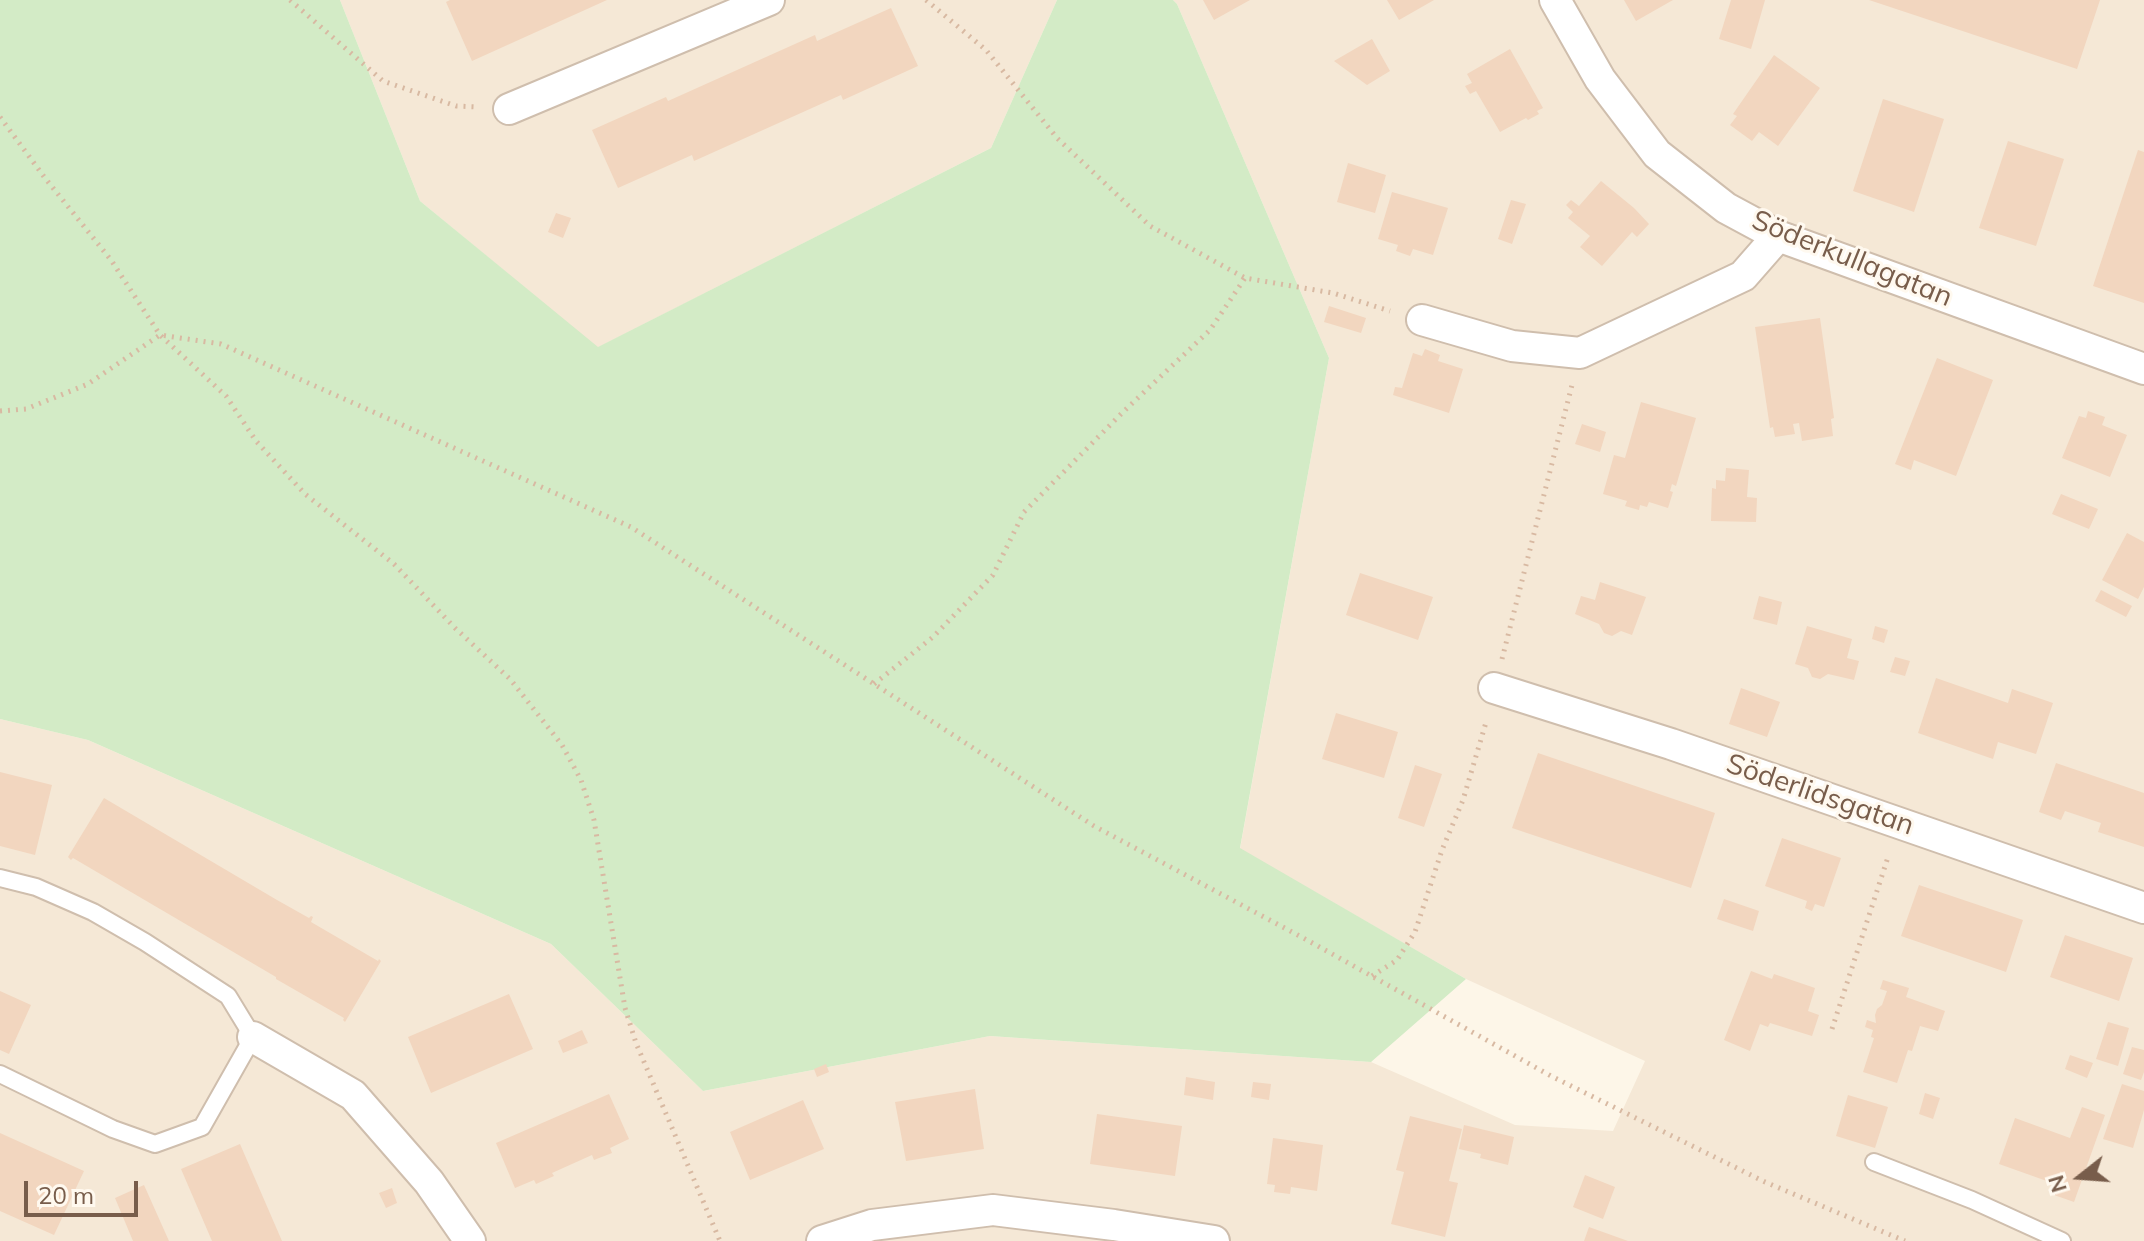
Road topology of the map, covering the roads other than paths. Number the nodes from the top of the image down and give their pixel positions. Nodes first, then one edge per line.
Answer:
1 (769, 0) edge
2 (1555, 0) edge
3 (509, 109) road end
4 (1778, 236) junction
5 (1422, 320) road end
6 (2144, 369) edge
7 (1494, 688) road end
8 (0, 878) edge
9 (2144, 908) edge
10 (253, 1037) junction
11 (0, 1074) edge
12 (1874, 1162) dead end
13 (470, 1241) edge
14 (822, 1241) edge
15 (1214, 1241) edge
16 (2062, 1241) edge

1 - 3 street
2 - 4 street, Söderkullagatan
4 - 5 street
4 - 6 street, Söderkullagatan
7 - 9 street, Söderlidsgatan
8 - 10 lane
10 - 11 lane
10 - 13 street
12 - 16 lane
14 - 15 street

